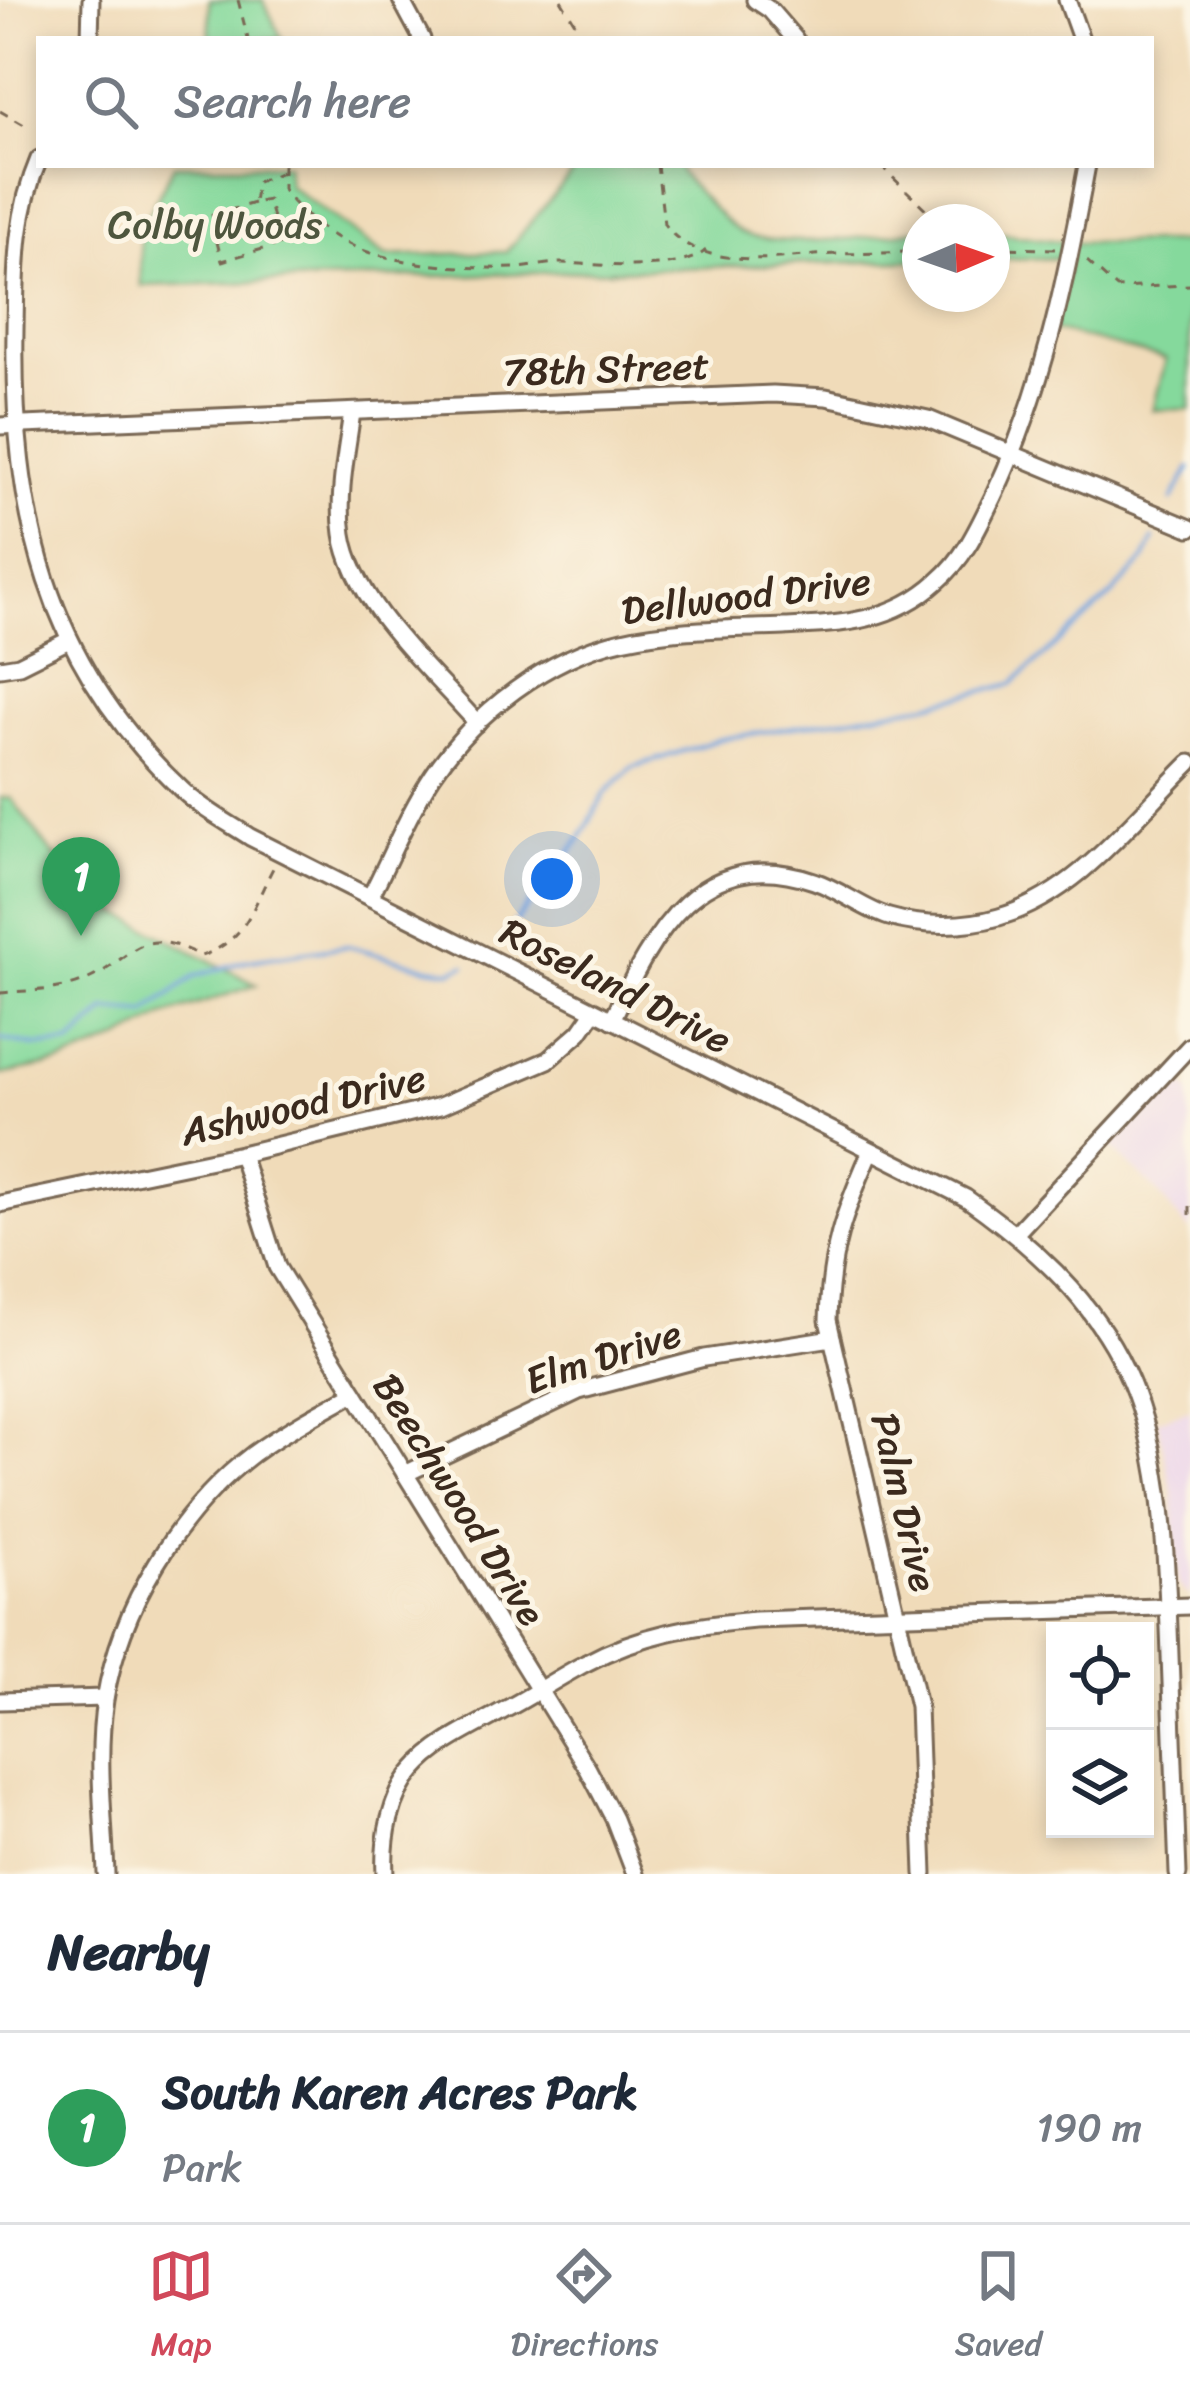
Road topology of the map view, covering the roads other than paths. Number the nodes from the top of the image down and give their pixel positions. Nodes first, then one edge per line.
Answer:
1 (91, 0) edge
2 (401, 0) edge
3 (755, 0) edge
4 (1067, 0) edge
5 (90, 36) edge
6 (420, 36) edge
7 (793, 36) edge
8 (1080, 36) edge
9 (36, 168) edge
10 (1086, 168) edge
11 (352, 412) junction
12 (9, 426) edge
13 (1014, 453) junction
14 (1190, 528) edge
15 (69, 640) junction
16 (0, 668) edge
17 (477, 723) junction
18 (1190, 763) edge
19 (370, 897) junction
20 (595, 1012) junction
21 (612, 1020) junction
22 (1190, 1046) edge
23 (870, 1153) junction
24 (242, 1154) junction
25 (0, 1204) edge
26 (1016, 1233) junction
27 (832, 1338) junction
28 (355, 1393) junction
29 (405, 1474) junction
30 (1168, 1606) junction
31 (1190, 1606) edge
32 (899, 1617) junction
33 (540, 1691) junction
34 (105, 1698) junction
35 (0, 1701) edge
36 (106, 1874) edge
37 (385, 1874) edge
38 (635, 1874) edge
39 (924, 1874) edge
40 (1178, 1874) edge

1 - 5 street
2 - 6 street
3 - 7 street
4 - 8 street
9 - 12 street, Roseland Drive
10 - 13 street, Dellwood Drive
11 - 12 street, 78th Street
11 - 13 street, 78th Street
11 - 17 street
12 - 15 street, Roseland Drive
13 - 14 street, 78th Street
13 - 17 street, Dellwood Drive
15 - 16 street
15 - 19 street, Roseland Drive
17 - 19 street, Dellwood Drive
18 - 21 street
19 - 20 street, Roseland Drive
20 - 21 street, Roseland Drive
20 - 24 street, Ashwood Drive
21 - 23 street, Roseland Drive
22 - 26 street
23 - 26 street, Roseland Drive
23 - 27 street, Palm Drive
24 - 25 street, Ashwood Drive
24 - 28 street, Beechwood Drive
26 - 30 street, Roseland Drive
27 - 29 street, Elm Drive
27 - 32 street, Palm Drive
28 - 29 street, Beechwood Drive
28 - 34 street
29 - 33 street, Beechwood Drive
30 - 31 street
30 - 32 street
30 - 40 street, Roseland Drive
32 - 33 street
32 - 39 street, Palm Drive
33 - 37 street
33 - 38 street, Beechwood Drive
34 - 35 street
34 - 36 street

